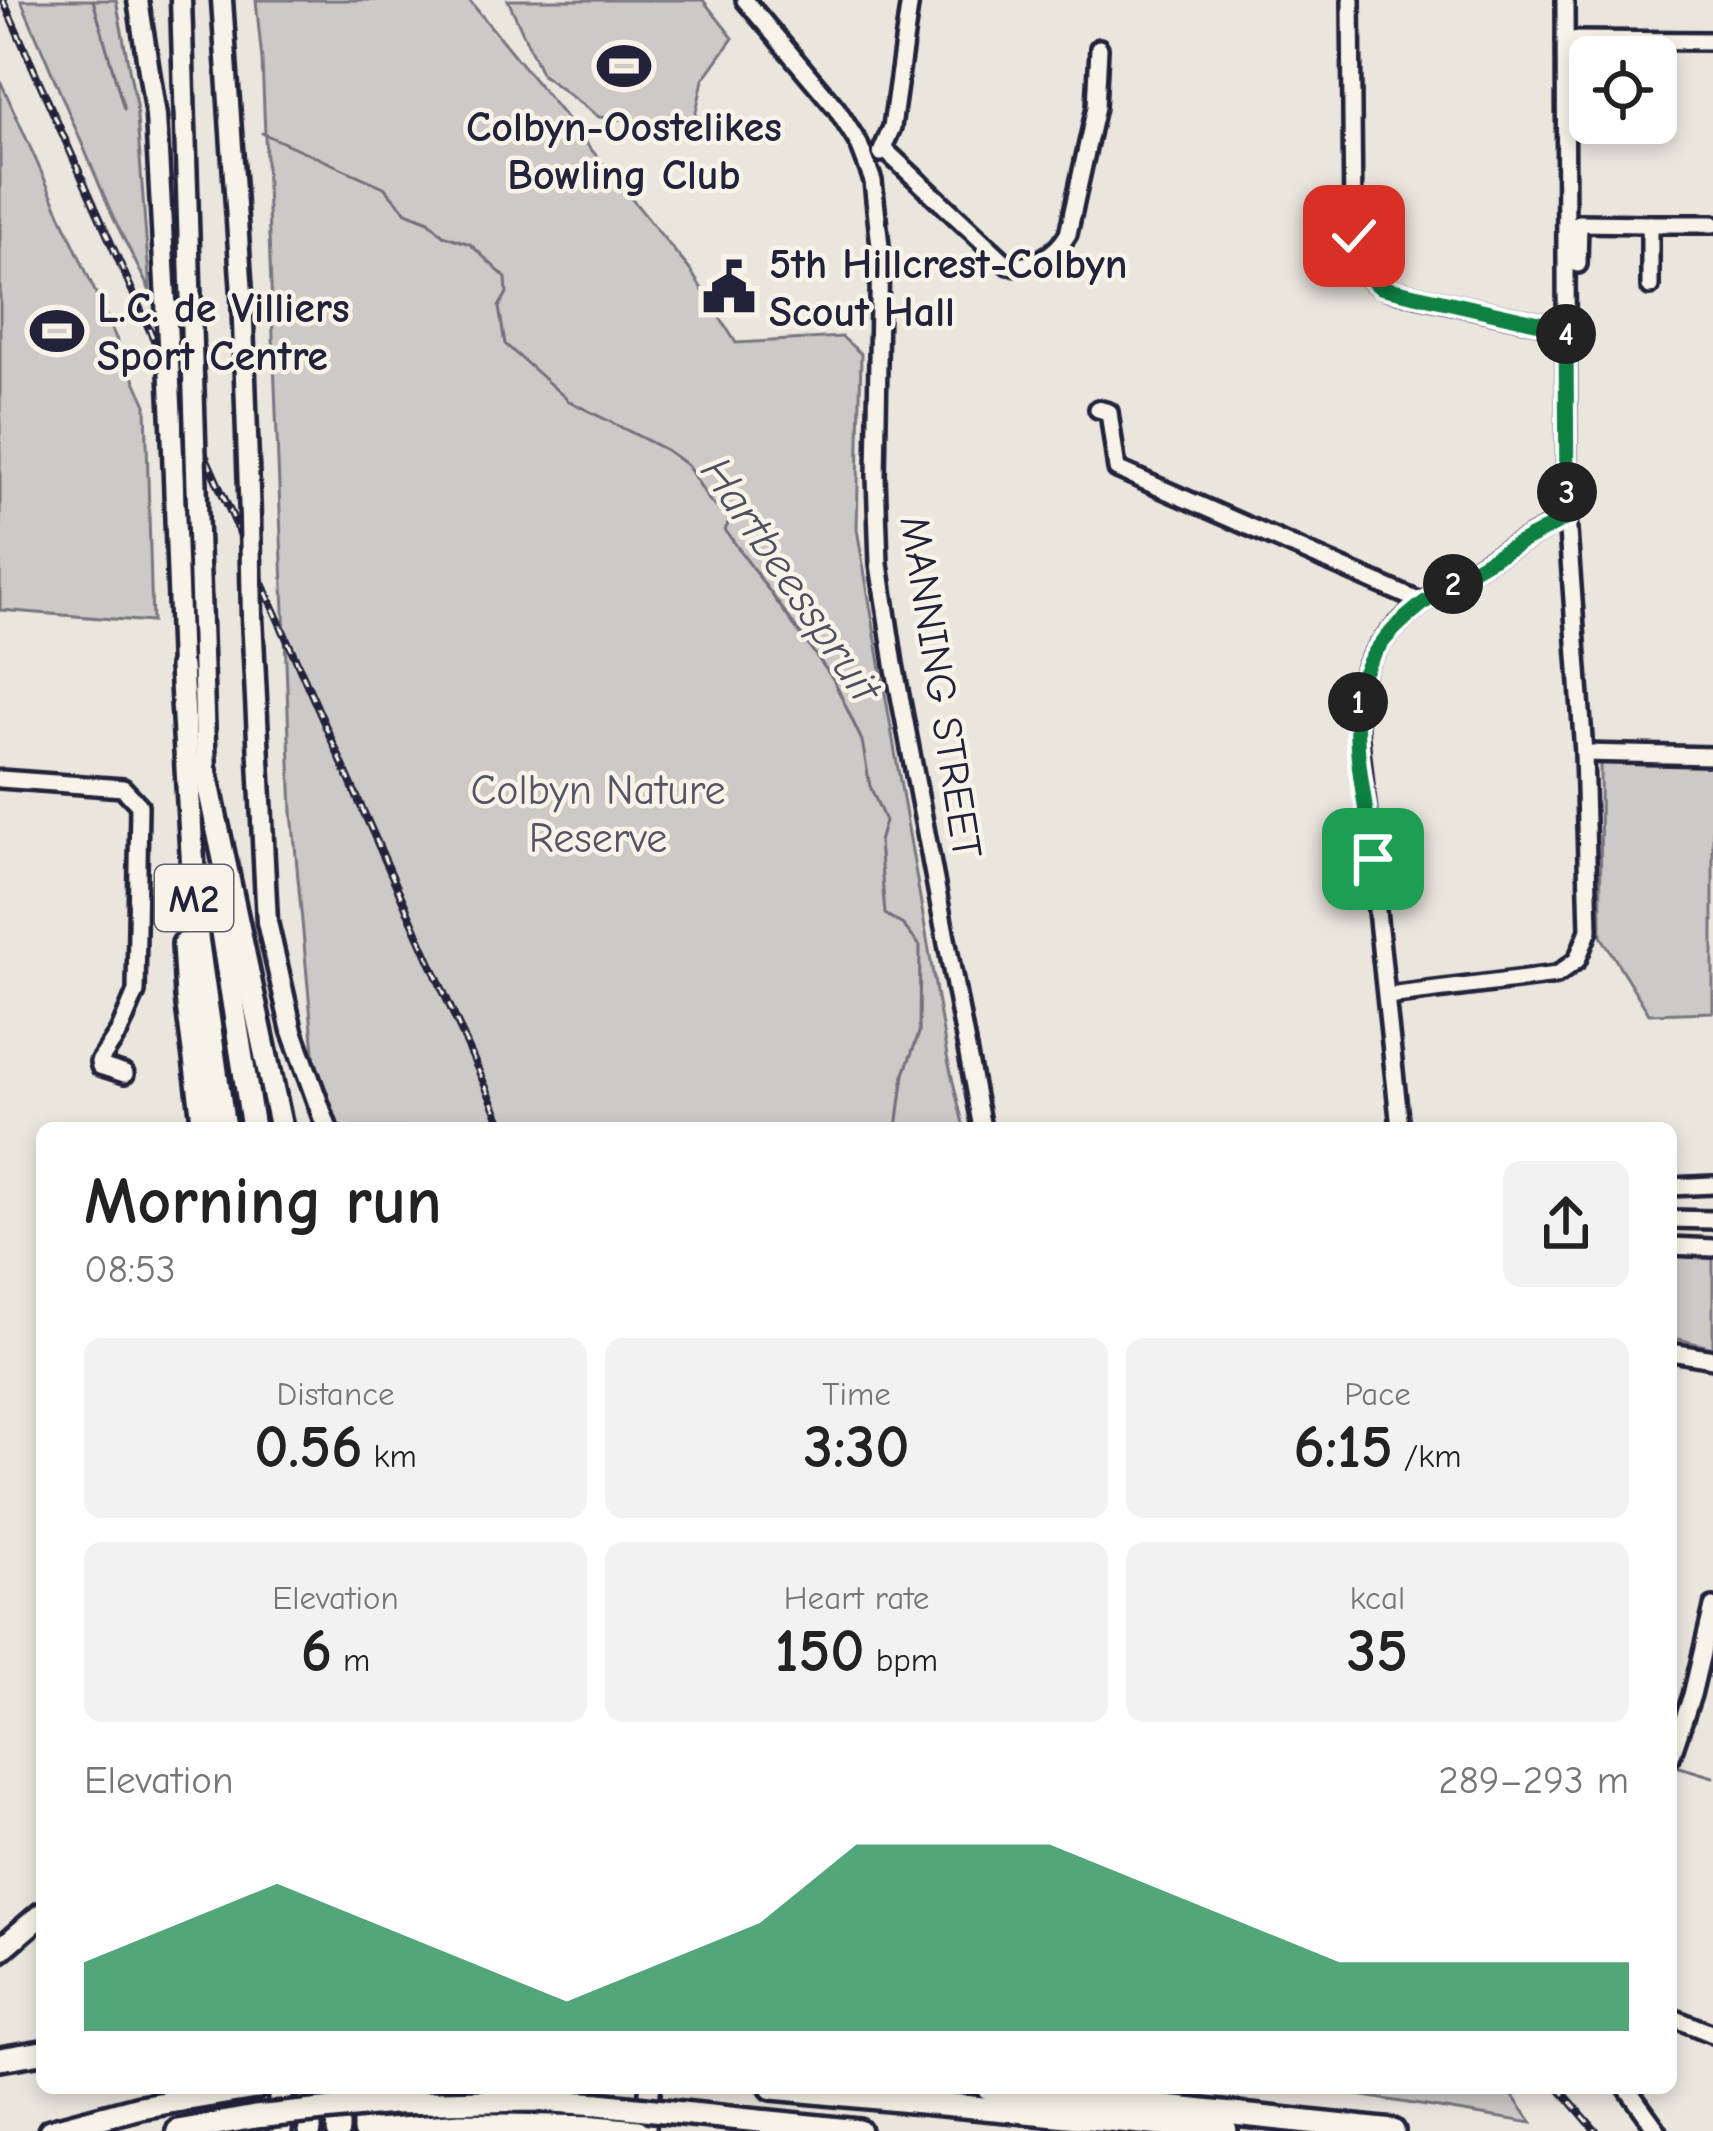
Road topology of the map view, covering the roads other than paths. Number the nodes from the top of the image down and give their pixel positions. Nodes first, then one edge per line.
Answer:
1 (137, 0) edge
2 (181, 0) edge
3 (223, 0) edge
4 (746, 0) edge
5 (910, 0) edge
6 (1351, 0) edge
7 (1565, 0) edge
8 (1565, 40) junction
9 (1713, 41) edge
10 (1099, 48) dead end
11 (1650, 224) junction
12 (1713, 224) edge
13 (1578, 264) dead end
14 (1650, 286) dead end
15 (1566, 329) junction
16 (1098, 409) dead end
17 (1567, 518) junction
18 (1421, 602) junction
19 (181, 667) junction
20 (1584, 753) junction
21 (1713, 756) edge
22 (206, 774) junction
23 (0, 779) edge
24 (262, 864) junction
25 (1388, 996) junction
26 (125, 1074) dead end
27 (204, 1122) edge
28 (223, 1122) edge
29 (252, 1122) edge
30 (279, 1122) edge
31 (324, 1122) edge
32 (336, 1122) edge
33 (981, 1122) edge
34 (1399, 1122) edge
35 (1713, 1185) edge
36 (1677, 1187) edge
37 (1677, 1219) edge
38 (1713, 1220) edge
39 (1677, 1246) edge
40 (1713, 1248) edge
41 (1677, 1353) edge
42 (1713, 1359) edge
43 (1713, 1606) edge
44 (1677, 1694) edge
45 (1692, 1695) junction
46 (1677, 1739) edge
47 (36, 1919) edge
48 (0, 1950) edge
49 (1677, 2019) edge
50 (1713, 2034) edge
51 (36, 2053) edge
52 (0, 2059) edge
53 (219, 2094) edge
54 (280, 2094) edge
55 (310, 2094) edge
56 (338, 2094) edge
57 (365, 2094) edge
58 (638, 2094) edge
59 (648, 2094) edge
60 (835, 2094) edge
61 (1049, 2094) edge
62 (1079, 2094) edge
63 (1631, 2094) edge
64 (1141, 2103) junction
65 (368, 2129) edge
66 (405, 2129) edge
67 (50, 2131) edge
68 (178, 2131) edge
69 (280, 2131) edge
70 (310, 2131) edge
71 (338, 2131) edge
72 (440, 2131) edge
73 (639, 2131) edge
74 (859, 2131) edge
75 (1226, 2131) edge
76 (1394, 2131) edge
77 (1658, 2131) edge

1 - 19 main road, M2, bridge
2 - 22 main road, M2, bridge
3 - 24 main road, bridge
4 - 33 street, MANNING STREET
5 - 10 street
6 - 15 street
7 - 8 street
8 - 9 street
8 - 15 street
11 - 12 street
11 - 13 street
11 - 14 street
15 - 17 street
16 - 18 street
17 - 18 street
17 - 20 street
18 - 25 street
19 - 27 highway
19 - 28 highway, M2
20 - 21 street
20 - 25 street
22 - 29 highway, M2
22 - 30 highway
23 - 26 street
24 - 31 main road
24 - 32 main road
25 - 34 street
35 - 36 street
37 - 38 street
39 - 40 street
41 - 42 street
43 - 45 street
44 - 45 street
45 - 46 street
47 - 48 highway
49 - 50 street
51 - 52 highway
53 - 67 highway
54 - 69 highway
55 - 70 highway
56 - 71 highway
57 - 65 highway
58 - 73 main road
59 - 73 main road
60 - 75 highway
61 - 64 highway
62 - 64 highway
63 - 77 street
64 - 76 highway
65 - 66 highway
66 - 72 highway
66 - 73 highway, bridge
68 - 74 highway, bridge

